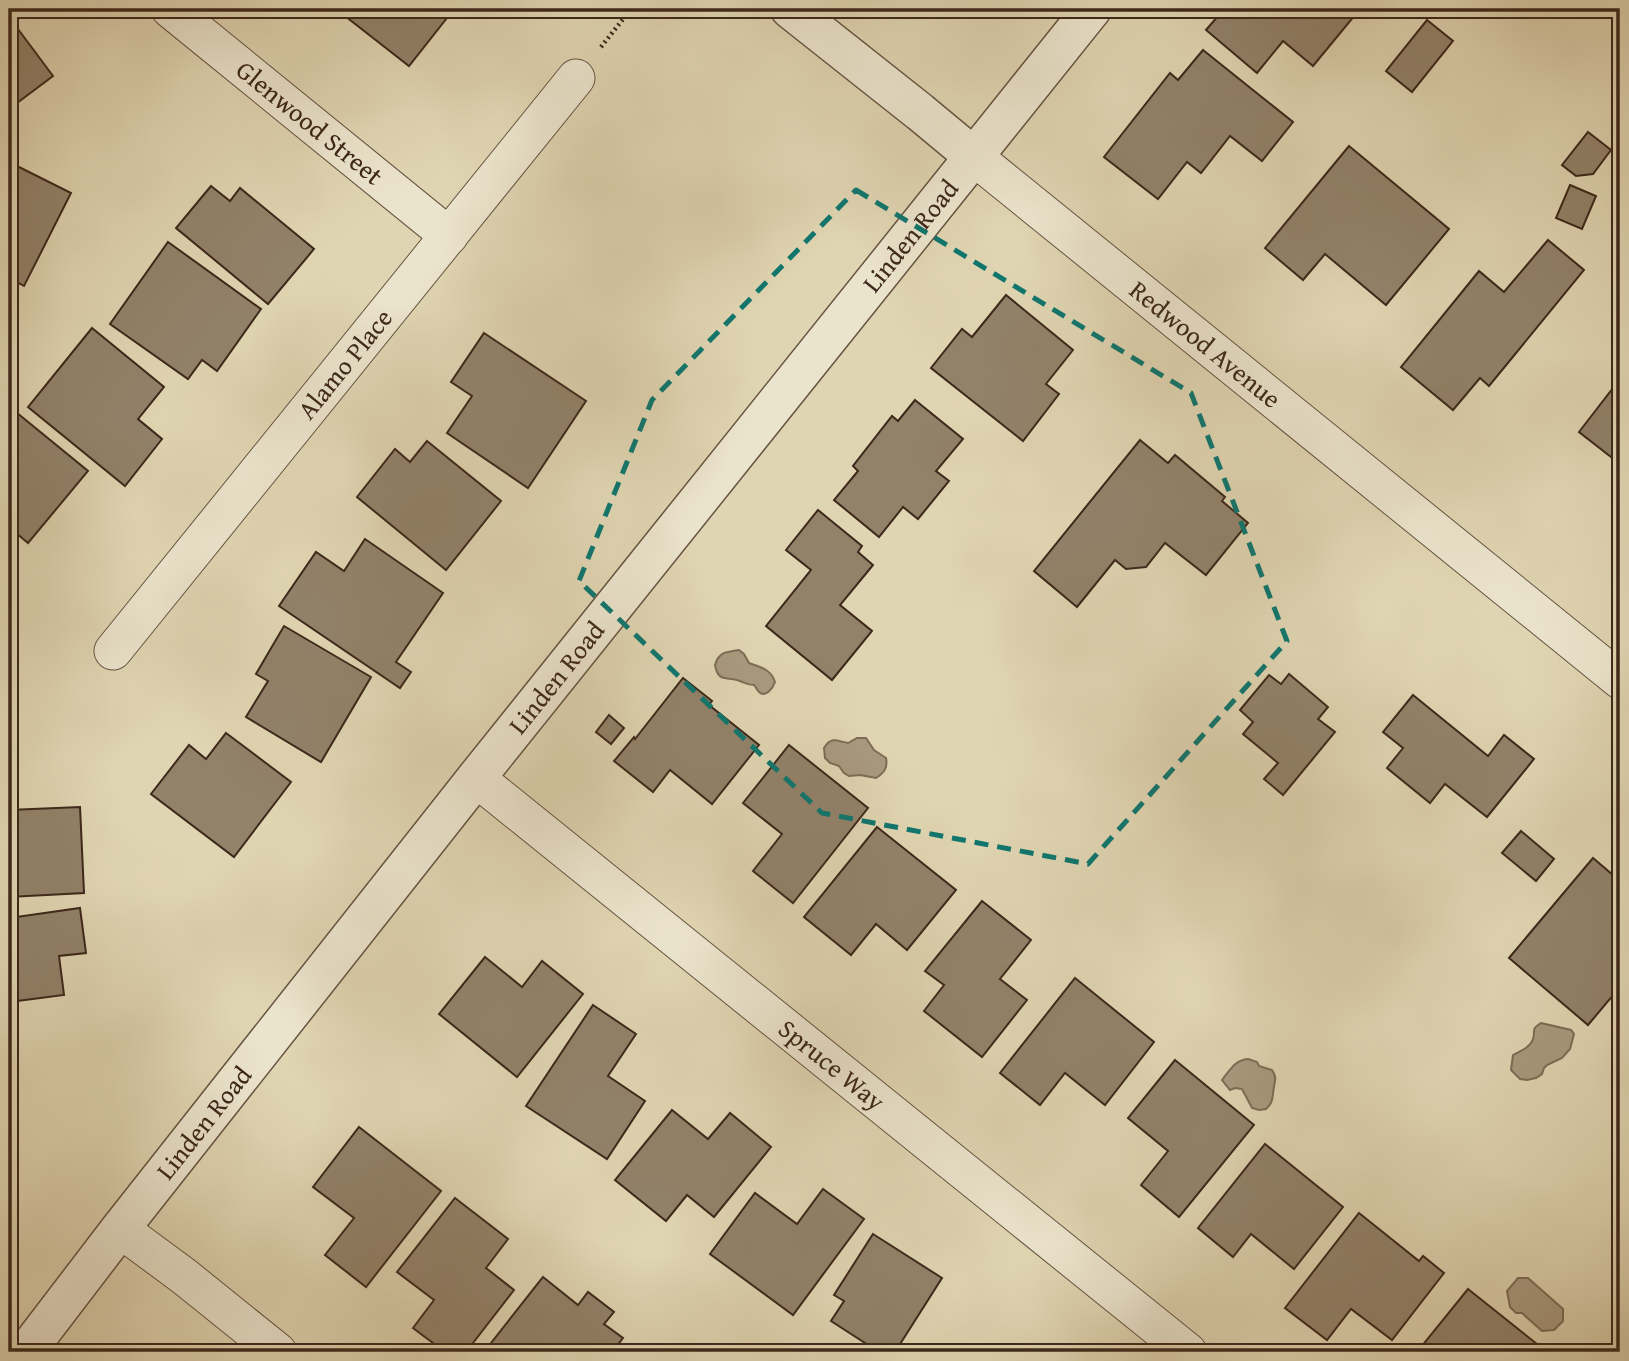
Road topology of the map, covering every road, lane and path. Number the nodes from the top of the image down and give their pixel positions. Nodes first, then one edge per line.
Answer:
1 (170, 9) edge
2 (631, 9) edge
3 (790, 9) edge
4 (1092, 9) edge
5 (576, 78) joint
6 (973, 156) junction
7 (449, 236) junction
8 (113, 651) dead end
9 (1620, 680) edge
10 (476, 778) junction
11 (120, 1229) junction
12 (26, 1352) edge
13 (278, 1352) edge
14 (1188, 1352) edge

1 - 7 street, Glenwood Street
2 - 5 path
3 - 6 street, Redwood Avenue
4 - 6 street, Linden Road
5 - 7 street, Alamo Place
6 - 9 street, Redwood Avenue
6 - 10 street, Linden Road
7 - 8 street, Alamo Place
10 - 11 street, Linden Road
10 - 14 street, Spruce Way
11 - 12 street, Linden Road
11 - 13 street

